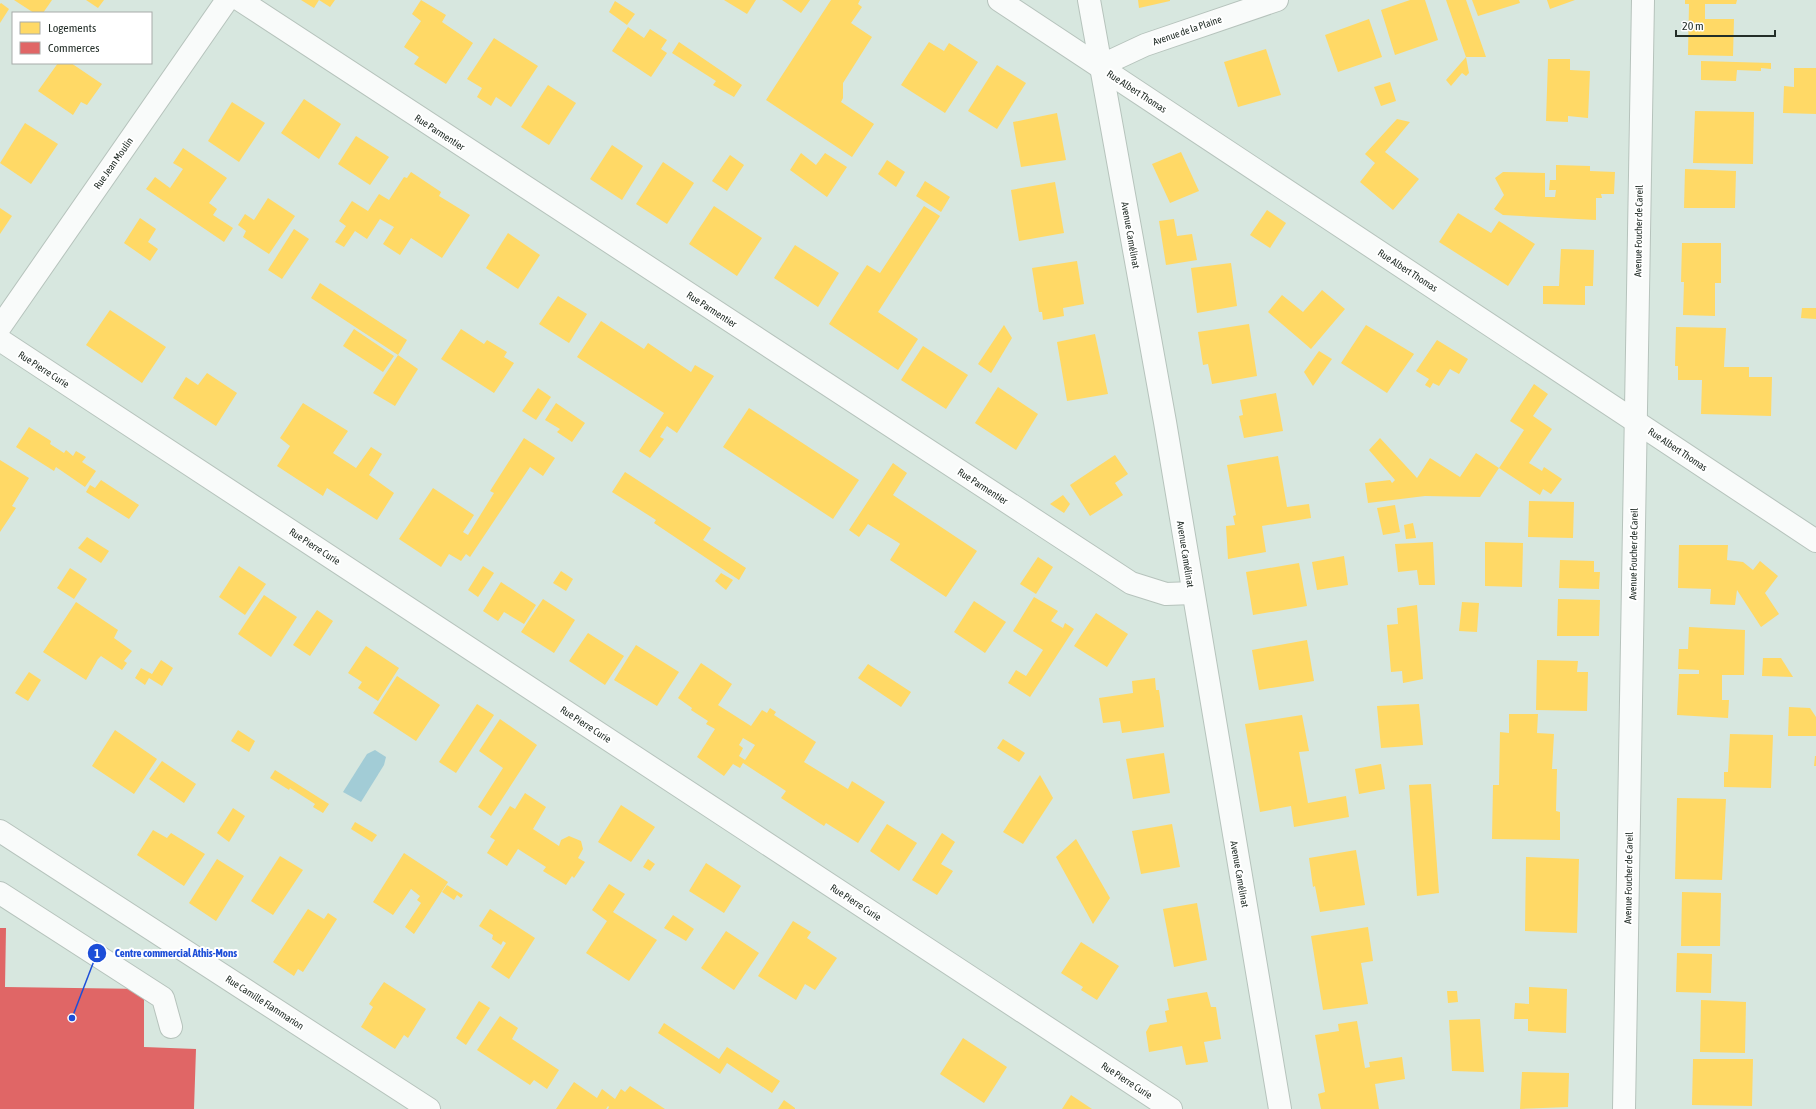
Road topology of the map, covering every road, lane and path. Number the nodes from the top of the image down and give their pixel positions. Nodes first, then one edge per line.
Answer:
1 (227, 0) edge
2 (240, 0) edge
3 (998, 0) edge
4 (1089, 0) edge
5 (1277, 0) edge
6 (1643, 0) edge
7 (1100, 66) junction
8 (0, 327) edge
9 (0, 340) edge
10 (1635, 420) junction
11 (1816, 541) edge
12 (1193, 593) junction
13 (0, 831) edge
14 (0, 893) edge
15 (171, 1027) dead end
16 (429, 1109) edge
17 (1171, 1109) edge
18 (1280, 1109) edge
19 (1624, 1109) edge

1 - 8 street, Rue Jean Moulin
2 - 12 street, Rue Parmentier
3 - 7 street, Rue Albert Thomas
4 - 7 street, Avenue Camélinat
5 - 7 street, Avenue de la Plaine
6 - 10 street, Avenue Foucher de Careil
7 - 10 street, Rue Albert Thomas
7 - 12 street, Avenue Camélinat
9 - 17 street, Rue Pierre Curie
10 - 11 street, Rue Albert Thomas
10 - 19 street, Avenue Foucher de Careil
12 - 18 street, Avenue Camélinat
13 - 16 street, Rue Camille Flammarion
14 - 15 street

